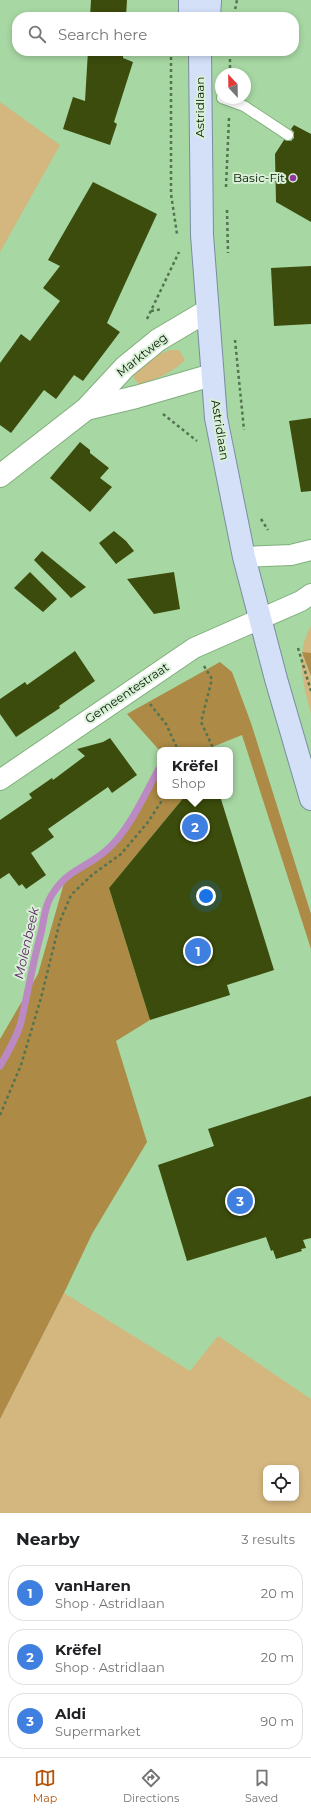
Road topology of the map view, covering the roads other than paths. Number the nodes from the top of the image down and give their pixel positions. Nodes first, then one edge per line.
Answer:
1 (190, 0) edge
2 (210, 0) edge
3 (190, 12) edge
4 (209, 12) edge
5 (200, 56) edge
6 (200, 90) junction
7 (215, 96) edge
8 (238, 104) edge
9 (288, 135) dead end
10 (207, 311) junction
11 (212, 375) junction
12 (86, 409) junction
13 (0, 476) edge
14 (311, 550) edge
15 (244, 557) junction
16 (311, 594) edge
17 (260, 619) junction
18 (0, 780) edge
19 (311, 799) edge

1 - 3 main road
2 - 4 main road
5 - 6 main road, Astridlaan
6 - 7 lane
6 - 10 main road, Astridlaan
8 - 9 lane
10 - 11 main road, Astridlaan
10 - 12 street, Marktweg
11 - 12 street, Marktweg
11 - 15 main road, Astridlaan
12 - 13 street, Marktweg
14 - 15 street
15 - 17 main road, Astridlaan
16 - 17 street, Gemeentestraat
17 - 18 street, Gemeentestraat
17 - 19 main road, Astridlaan

